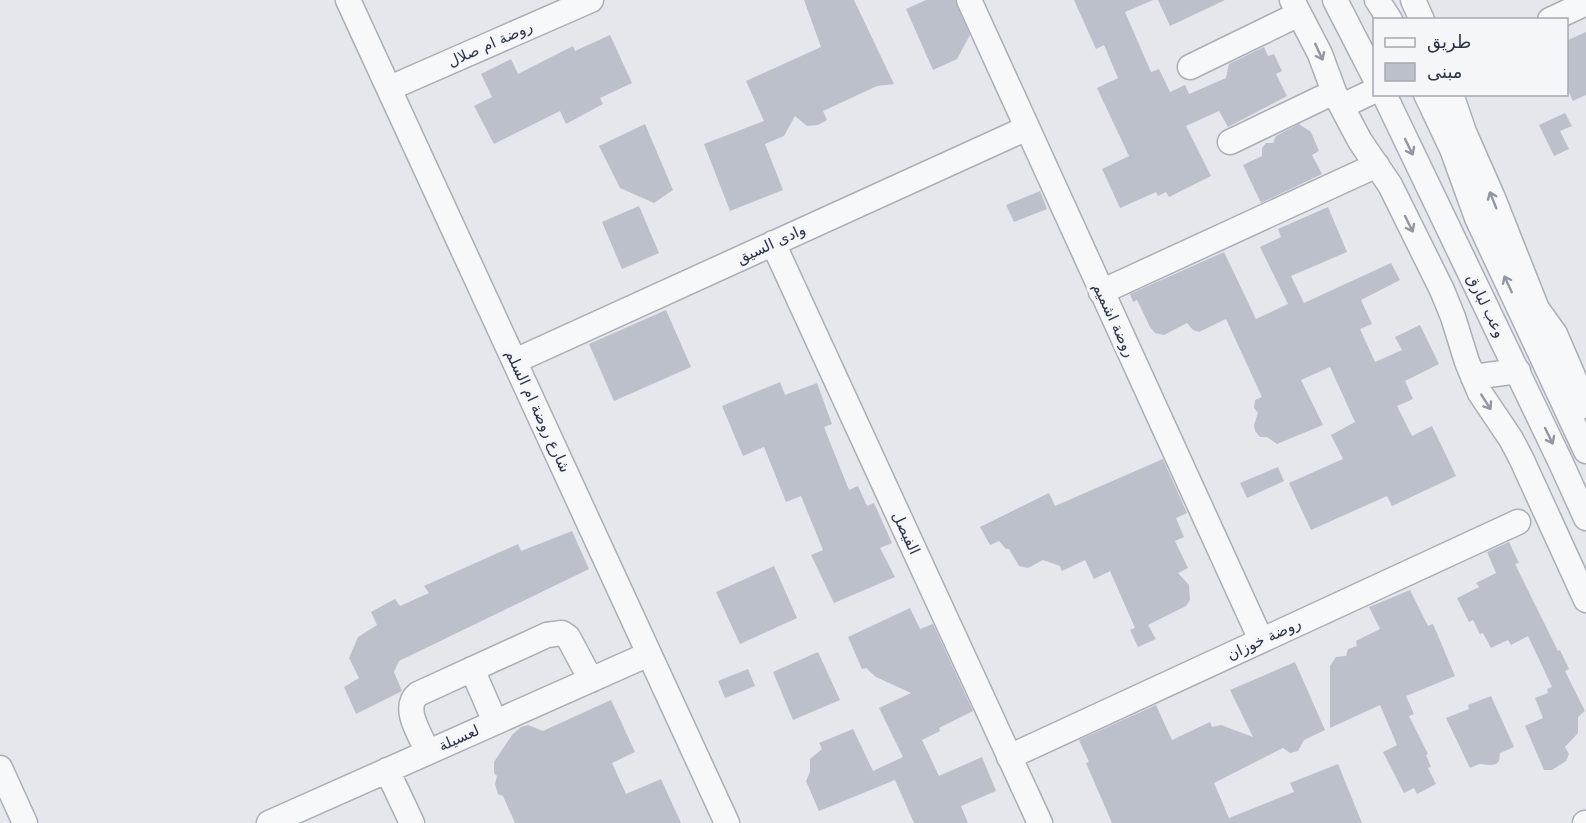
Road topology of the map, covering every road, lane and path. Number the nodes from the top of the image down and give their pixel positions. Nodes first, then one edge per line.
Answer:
1 (348, 0) edge
2 (591, 0) edge
3 (969, 0) edge
4 (1335, 0) edge
5 (1380, 0) edge
6 (1413, 0) edge
7 (1586, 3) edge
8 (1295, 7) edge
9 (1390, 18) edge
10 (1421, 18) edge
11 (1554, 18) edge
12 (1190, 67) dead end
13 (1373, 74) edge
14 (390, 88) junction
15 (1373, 91) edge
16 (1385, 96) edge
17 (1427, 96) edge
18 (1452, 96) edge
19 (1338, 99) junction
20 (1027, 128) junction
21 (1230, 142) dead end
22 (1377, 165) junction
23 (773, 243) junction
24 (1101, 292) junction
25 (515, 361) junction
26 (1546, 364) junction
27 (1518, 371) junction
28 (1570, 372) junction
29 (1473, 377) junction
30 (1586, 406) edge
31 (1586, 451) edge
32 (1537, 494) junction
33 (1586, 518) edge
34 (1518, 522) junction
35 (1550, 522) junction
36 (1586, 600) edge
37 (1261, 640) junction
38 (649, 654) junction
39 (472, 669) junction
40 (591, 680) junction
41 (495, 722) junction
42 (428, 752) junction
43 (1009, 757) junction
44 (0, 768) edge
45 (387, 770) junction
46 (25, 823) edge
47 (269, 823) edge
48 (412, 823) edge
49 (727, 823) edge
50 (1040, 823) edge

1 - 14 street, شارع روضة ام السلم
2 - 14 street, روضة ام صلال
3 - 20 street, روضة اشميم
4 - 13 street
5 - 9 street
6 - 10 street
7 - 11 street
8 - 12 street
8 -> 19 street
14 - 25 street, شارع روضة ام السلم
15 - 19 street
16 -> 27 street, وعب لبارق
26 -> 17 street, وعب لبارق
28 -> 18 street
19 - 21 street
19 - 22 street
20 - 23 street, وادى السيق
20 - 24 street, روضة اشميم
22 - 24 street
22 -> 29 street
23 - 25 street, وادى السيق
23 - 43 street, الفيصل
24 - 37 street, روضة اشميم
25 - 38 street, شارع روضة ام السلم
26 - 28 street
26 - 31 street, وعب لبارق
27 - 29 street
27 -> 33 street, وعب لبارق
28 - 30 street
29 -> 32 street
32 - 34 street
32 - 35 street
34 - 35 street
34 - 37 street, روضة خوزان
35 - 36 street
37 - 43 street, روضة خوزان
38 - 40 street, لعسيلة
38 - 49 street, شارع روضة ام السلم
39 - 40 street
39 - 41 street
39 - 42 street
40 - 41 street, لعسيلة
41 - 42 street, لعسيلة
42 - 45 street, لعسيلة
43 - 50 street, الفيصل
44 - 46 street
45 - 47 street, لعسيلة
45 - 48 street

